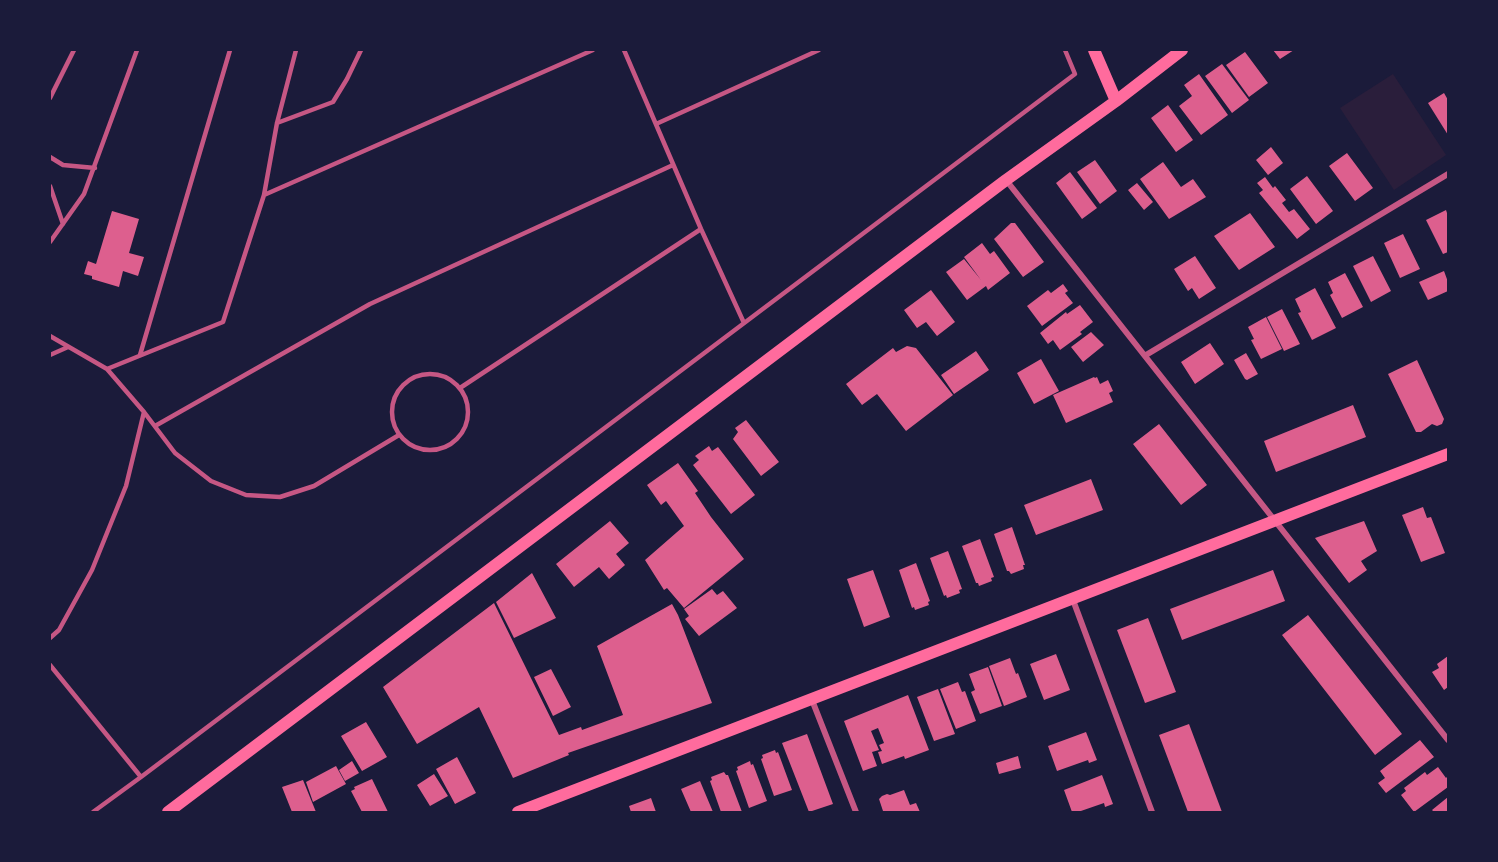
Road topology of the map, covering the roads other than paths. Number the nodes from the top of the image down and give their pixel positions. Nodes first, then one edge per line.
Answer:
1 (74, 50) edge
2 (137, 50) edge
3 (230, 50) edge
4 (296, 50) edge
5 (361, 50) edge
6 (593, 50) edge
7 (624, 50) edge
8 (819, 50) edge
9 (1065, 50) edge
10 (1094, 50) edge
11 (1182, 50) edge
12 (51, 91) edge
13 (50, 98) edge
14 (1116, 101) junction
15 (277, 123) junction
16 (656, 124) junction
17 (50, 158) edge
18 (673, 165) junction
19 (95, 168) junction
20 (1449, 174) edge
21 (1006, 180) junction
22 (50, 186) edge
23 (264, 195) junction
24 (63, 224) junction
25 (700, 229) junction
26 (50, 242) edge
27 (744, 323) junction
28 (50, 336) edge
29 (68, 347) junction
30 (50, 355) edge
31 (140, 356) junction
32 (1146, 356) junction
33 (107, 369) junction
34 (460, 388) junction
35 (144, 412) junction
36 (155, 426) junction
37 (399, 435) junction
38 (1449, 454) edge
39 (1276, 521) junction
40 (1072, 600) junction
41 (50, 638) edge
42 (50, 665) edge
43 (812, 700) junction
44 (1449, 740) edge
45 (141, 777) junction
46 (93, 813) edge
47 (168, 813) edge
48 (518, 813) edge
49 (856, 813) edge
50 (1152, 813) edge

1 - 12 lane
2 - 19 lane
3 - 31 lane
4 - 15 lane
5 - 15 lane
6 - 23 lane
7 - 16 lane
8 - 16 lane
9 - 27 lane
10 - 14 main road
11 - 14 main road
12 - 13 lane
14 - 21 main road
15 - 23 lane
16 - 18 lane
17 - 19 lane
18 - 25 lane
18 - 36 lane
19 - 24 lane
20 - 32 street
21 - 32 street
21 - 47 main road
22 - 24 lane
23 - 31 lane
24 - 26 lane
25 - 27 lane
25 - 34 lane
27 - 45 lane
28 - 29 lane
29 - 30 lane
29 - 33 lane
31 - 33 lane
32 - 39 street
33 - 35 lane
34 - 37 lane
34 - 37 lane
35 - 36 lane
35 - 41 lane
36 - 37 lane
38 - 39 main road
39 - 40 main road
39 - 44 street
40 - 43 main road
40 - 50 street
42 - 45 lane
43 - 48 main road
43 - 49 street
45 - 46 lane

